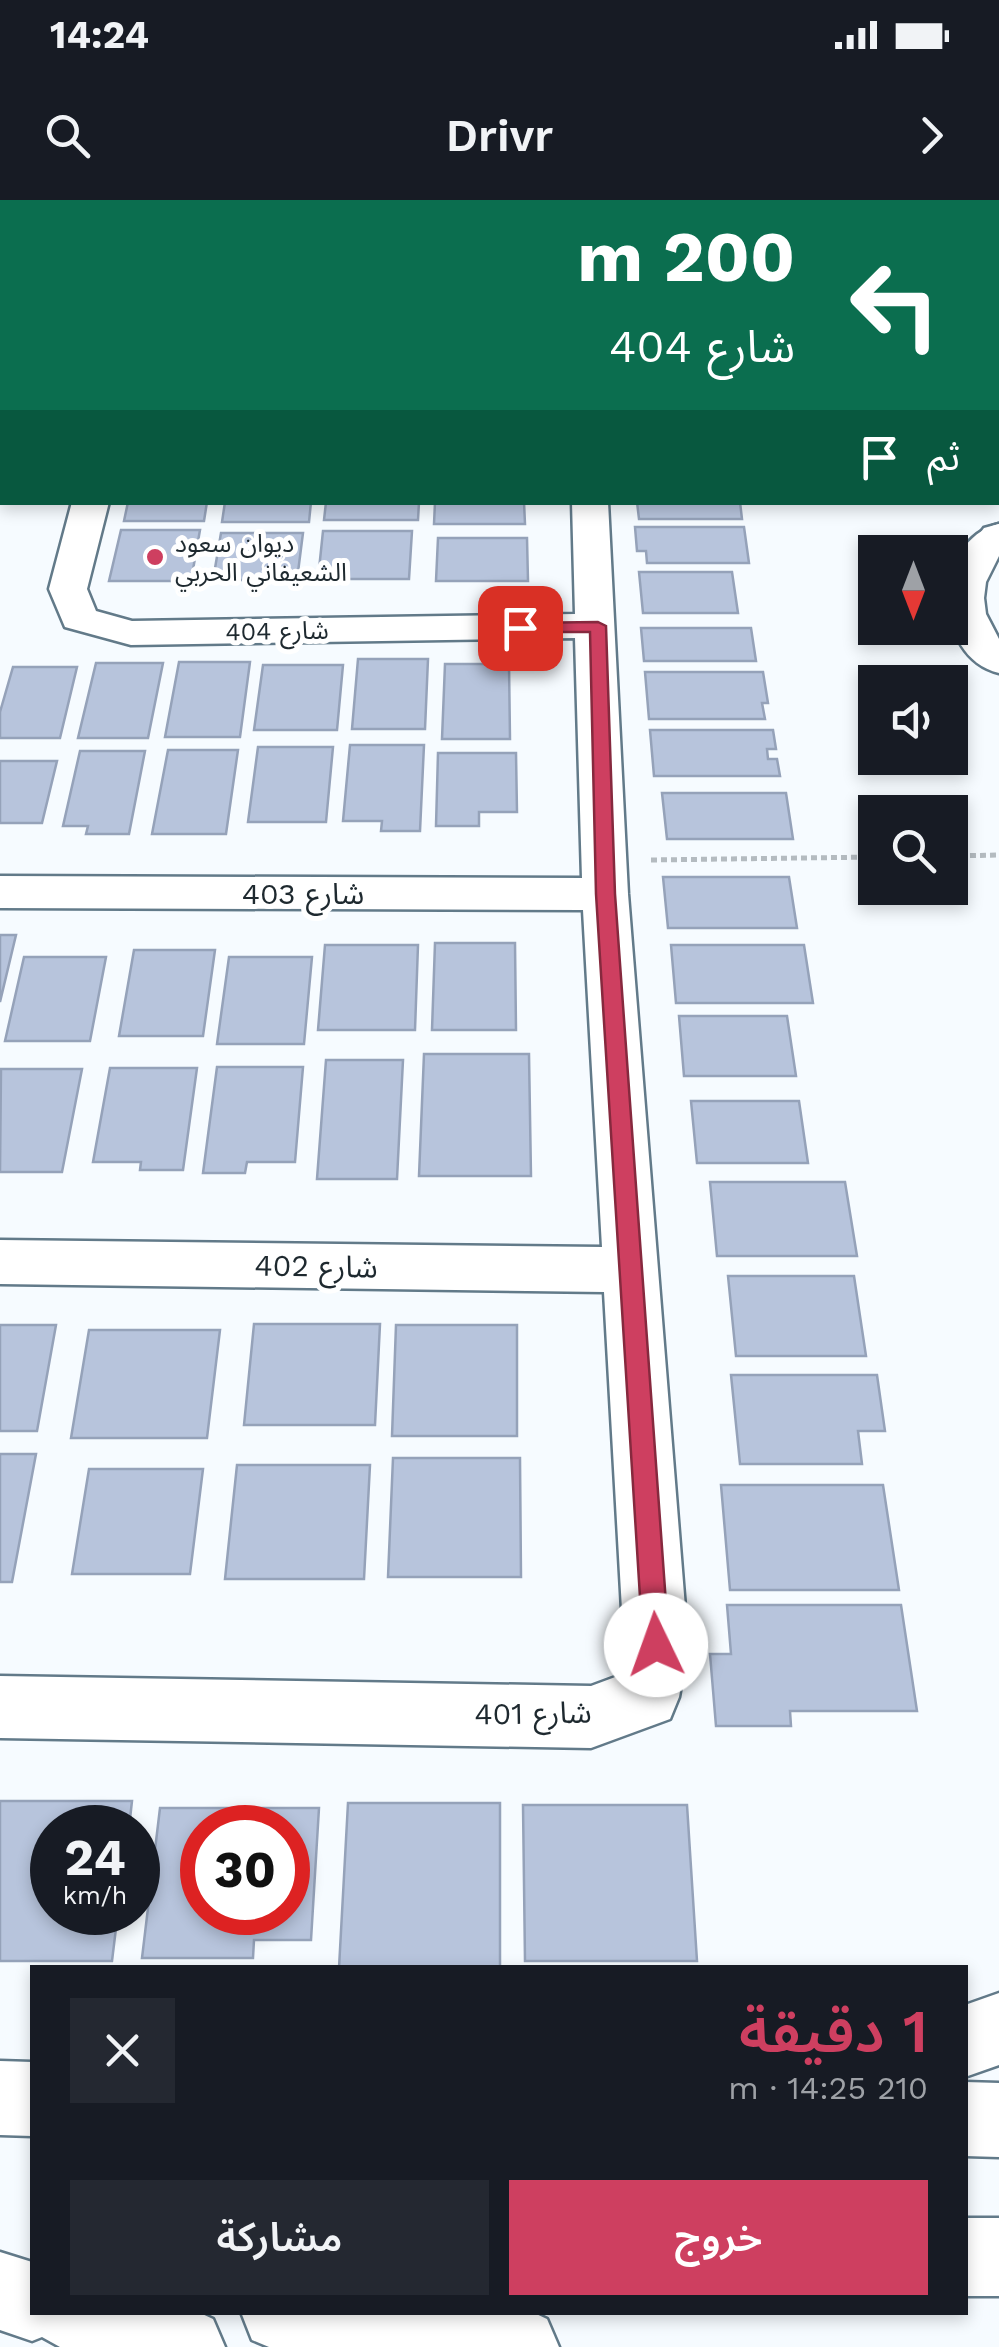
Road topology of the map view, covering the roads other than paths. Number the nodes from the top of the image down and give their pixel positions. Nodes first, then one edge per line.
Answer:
1 (91, 505) edge
2 (590, 505) edge
3 (999, 535) edge
4 (598, 626) junction
5 (999, 660) edge
6 (605, 877) junction
7 (0, 892) edge
8 (0, 1262) edge
9 (633, 1270) junction
10 (0, 1707) edge
11 (999, 2029) edge
12 (968, 2041) edge
13 (0, 2098) edge
14 (30, 2098) edge
15 (968, 2119) edge
16 (999, 2120) edge
17 (968, 2257) edge
18 (999, 2258) edge
19 (0, 2291) edge
20 (30, 2297) edge
21 (81, 2315) edge
22 (308, 2315) edge
23 (184, 2347) edge
24 (519, 2347) edge

1 - 4 street, شارع 404
2 - 4 street, شارع 401
3 - 5 street
4 - 6 street, شارع 401
6 - 7 street, شارع 403
6 - 9 street, شارع 401
8 - 9 street, شارع 402
9 - 10 street, شارع 401
11 - 12 street
13 - 14 street
15 - 16 street
17 - 18 street
19 - 20 street
21 - 23 street
22 - 24 street

